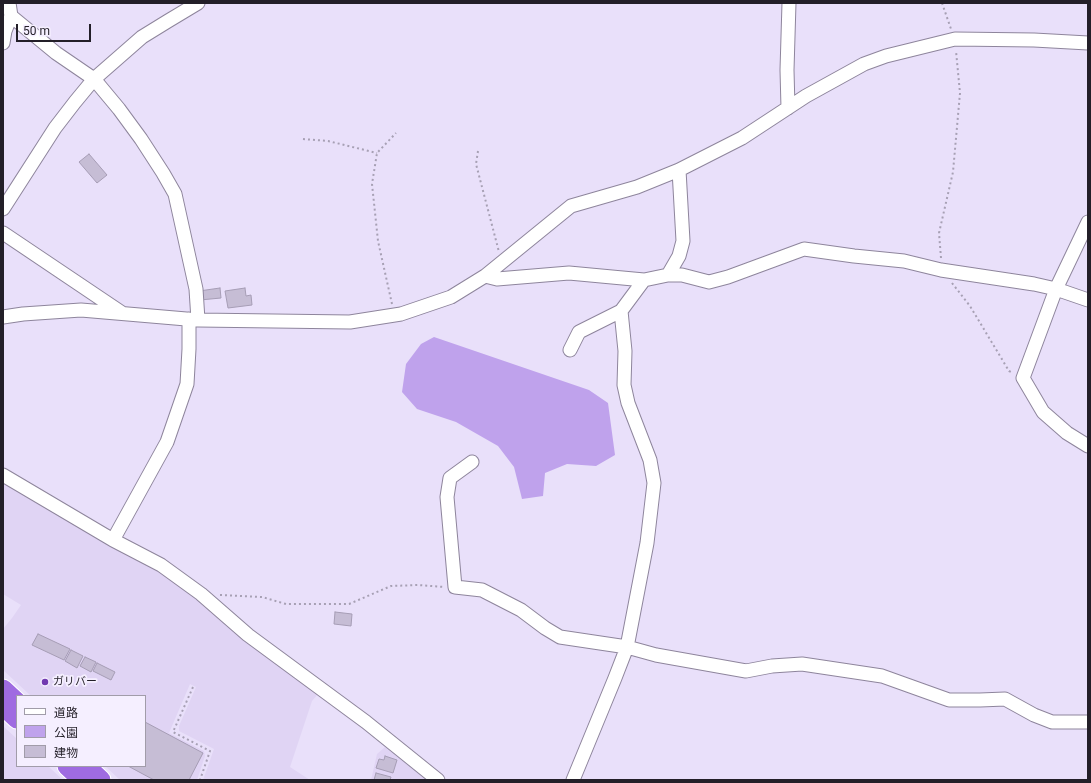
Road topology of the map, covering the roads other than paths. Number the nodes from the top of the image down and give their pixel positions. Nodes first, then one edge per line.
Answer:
1 (9, 3) edge
2 (198, 3) edge
3 (789, 3) edge
4 (11, 16) junction
5 (3, 43) edge
6 (1088, 43) edge
7 (94, 79) junction
8 (788, 108) junction
9 (679, 170) junction
10 (3, 209) edge
11 (1088, 222) edge
12 (3, 233) edge
13 (668, 275) junction
14 (485, 276) junction
15 (644, 280) junction
16 (1056, 289) junction
17 (1088, 300) edge
18 (621, 311) junction
19 (123, 314) junction
20 (3, 317) edge
21 (194, 319) junction
22 (570, 350) dead end
23 (1088, 446) edge
24 (472, 462) dead end
25 (3, 475) edge
26 (113, 540) junction
27 (627, 647) junction
28 (3, 689) edge
29 (16, 701) edge
30 (3, 706) edge
31 (3, 716) edge
32 (16, 718) edge
33 (1088, 722) edge
34 (16, 728) edge
35 (68, 767) edge
36 (87, 767) edge
37 (82, 780) edge
38 (101, 780) edge
39 (438, 780) edge
40 (573, 780) edge

1 - 4 street
2 - 7 street
3 - 8 street
4 - 5 street
4 - 7 street
6 - 8 street
7 - 10 street
7 - 21 street
8 - 9 street
9 - 13 street
9 - 14 street
11 - 16 street
12 - 19 street
13 - 15 street
13 - 16 street
14 - 15 street
14 - 21 street
15 - 18 street
16 - 17 street
16 - 23 street
18 - 22 street
18 - 27 street
19 - 20 street
19 - 21 street
21 - 26 street
24 - 27 street
25 - 26 street
26 - 39 street
27 - 33 street
27 - 40 street
28 - 29 highway
30 - 32 highway
31 - 34 highway
35 - 37 highway
36 - 38 highway

